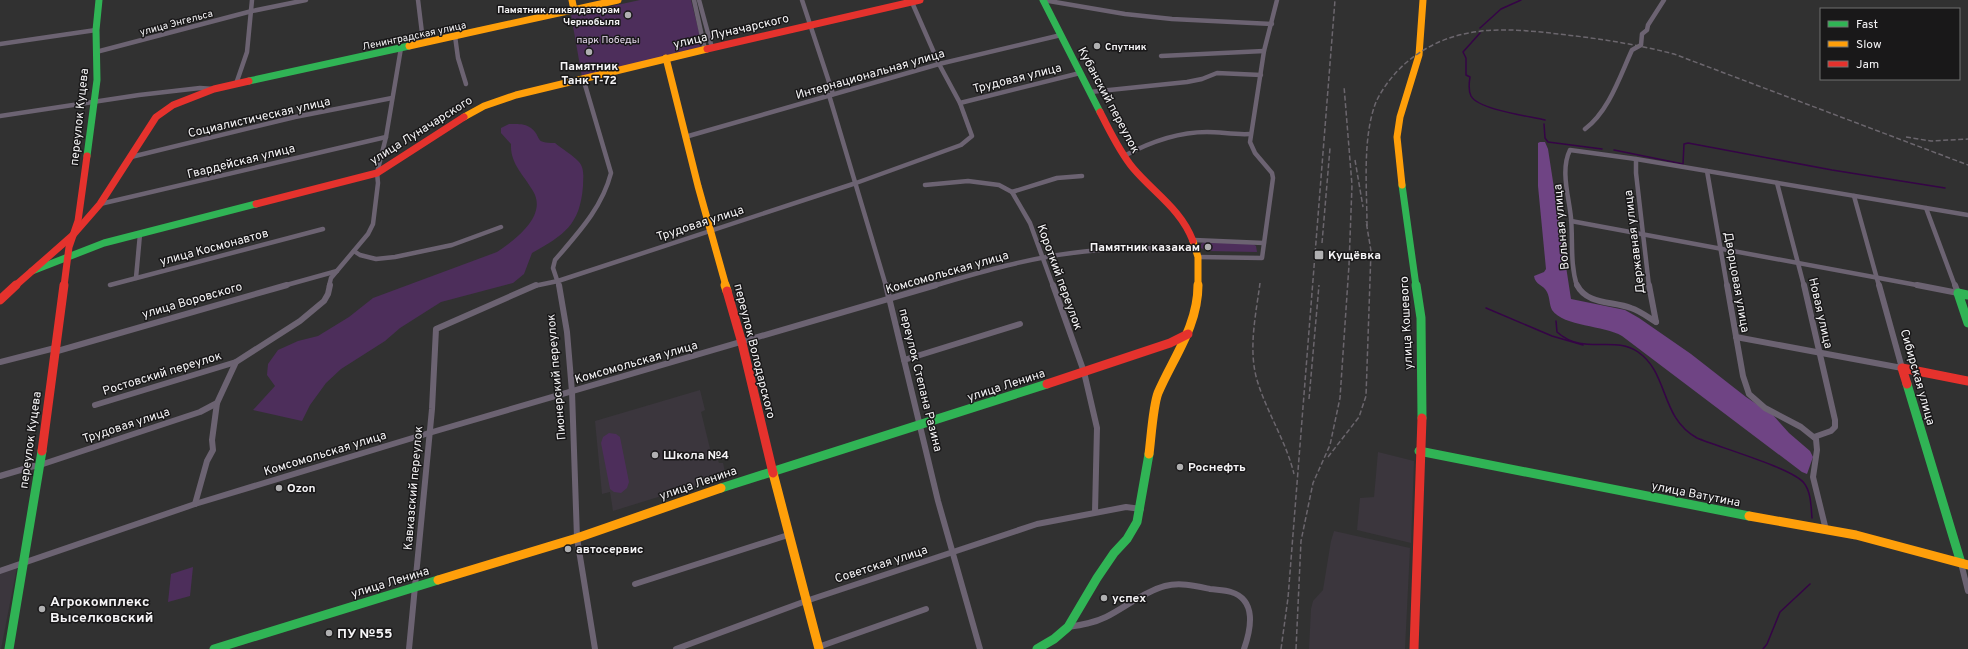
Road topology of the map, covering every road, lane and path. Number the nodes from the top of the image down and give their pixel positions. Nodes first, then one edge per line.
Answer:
1 (99, 0) edge
2 (252, 0) edge
3 (306, 0) edge
4 (418, 0) edge
5 (572, 0) edge
6 (618, 0) edge
7 (694, 0) edge
8 (699, 0) edge
9 (802, 0) edge
10 (1043, 0) edge
11 (1277, 0) edge
12 (1423, 0) edge
13 (1664, 0) edge
14 (914, 1) edge
15 (574, 10) junction
16 (252, 11) junction
17 (1272, 24) junction
18 (810, 25) junction
19 (96, 30) junction
20 (422, 33) junction
21 (455, 36) junction
22 (1061, 36) junction
23 (430, 42) junction
24 (0, 44) edge
25 (405, 47) junction
26 (709, 49) junction
27 (1264, 51) junction
28 (96, 52) junction
29 (1161, 56) dead end
30 (666, 58) junction
31 (939, 64) junction
32 (1080, 73) junction
33 (1261, 75) junction
34 (583, 78) junction
35 (236, 84) junction
36 (466, 84) dead end
37 (214, 89) junction
38 (1090, 92) junction
39 (831, 94) junction
40 (392, 98) junction
41 (95, 101) junction
42 (960, 103) junction
43 (0, 116) edge
44 (1585, 129) dead end
45 (1250, 134) junction
46 (386, 137) junction
47 (685, 137) junction
48 (1124, 156) junction
49 (131, 157) junction
50 (1636, 159) junction
51 (1707, 171) junction
52 (377, 173) junction
53 (1082, 176) dead end
54 (856, 183) junction
55 (1777, 183) junction
56 (925, 185) dead end
57 (1012, 192) junction
58 (1854, 196) junction
59 (100, 204) junction
60 (1926, 208) junction
61 (1968, 215) edge
62 (1572, 221) junction
63 (502, 227) dead end
64 (323, 229) dead end
65 (711, 231) junction
66 (140, 234) junction
67 (1644, 234) junction
68 (73, 235) junction
69 (1264, 243) junction
70 (1195, 244) junction
71 (1721, 249) junction
72 (354, 251) junction
73 (69, 256) junction
74 (1043, 257) junction
75 (1198, 257) junction
76 (1799, 264) junction
77 (32, 271) junction
78 (337, 271) junction
79 (136, 278) junction
80 (1879, 280) junction
81 (558, 281) junction
82 (110, 285) dead end
83 (1958, 293) junction
84 (1968, 295) edge
85 (0, 300) edge
86 (890, 300) junction
87 (1656, 322) joint
88 (1968, 323) edge
89 (1020, 324) dead end
90 (436, 329) joint
91 (1188, 334) junction
92 (1736, 337) junction
93 (742, 343) junction
94 (55, 350) junction
95 (1819, 354) junction
96 (904, 360) junction
97 (0, 362) edge
98 (236, 362) junction
99 (1902, 368) junction
100 (1084, 372) junction
101 (1968, 381) edge
102 (572, 392) junction
103 (218, 403) junction
104 (95, 405) dead end
105 (921, 426) junction
106 (429, 433) junction
107 (1814, 437) junction
108 (1419, 452) junction
109 (37, 466) junction
110 (772, 470) junction
111 (0, 476) edge
112 (195, 504) junction
113 (1141, 509) junction
114 (1095, 512) junction
115 (1826, 530) junction
116 (788, 535) junction
117 (577, 538) junction
118 (954, 552) junction
119 (23, 563) junction
120 (1964, 564) edge
121 (0, 571) edge
122 (635, 584) dead end
123 (414, 588) junction
124 (1968, 591) edge
125 (806, 601) junction
126 (926, 609) dead end
127 (1068, 628) junction
128 (818, 648) edge
129 (9, 649) edge
130 (214, 649) edge
131 (409, 649) edge
132 (595, 649) edge
133 (676, 649) edge
134 (980, 649) edge
135 (1037, 649) edge
136 (1244, 649) edge
137 (1414, 649) edge

1 - 19 street, переулок Куцева
2 - 16 street
3 - 16 street, улица Энгельса
4 - 20 street
5 - 15 street
6 - 15 street, Ленинградская улица
7 - 26 street
8 - 26 street
9 - 18 street, переулок Степана Разина
10 - 17 street
10 - 22 street, Кубанский переулок
11 - 17 street
12 - 108 street, улица Кошевого
13 - 44 street
14 - 18 street, улица Луначарского
14 - 31 street
15 - 21 street, Ленинградская улица
16 - 28 street, улица Энгельса
16 - 35 street
17 - 27 street
18 - 26 street, улица Луначарского
18 - 39 street, переулок Степана Разина
19 - 24 street
19 - 28 street, переулок Куцева
20 - 23 street
20 - 25 street
21 - 23 street, Ленинградская улица
21 - 36 street
22 - 31 street, Интернациональная улица
22 - 32 street, Кубанский переулок
23 - 25 street, Ленинградская улица
25 - 35 street, Ленинградская улица
25 - 40 street, Ростовский переулок
26 - 30 street, улица Луначарского
27 - 29 street
27 - 33 street
28 - 41 street, переулок Куцева
30 - 34 street, улица Луначарского
30 - 47 street, переулок Володарского
31 - 39 street, Интернациональная улица
31 - 42 street
32 - 38 street, Кубанский переулок
32 - 42 street, Трудовая улица
33 - 38 street
33 - 45 street
34 - 52 street, улица Луначарского
34 - 81 street, Пионерский переулок
35 - 37 street, Ленинградская улица
37 - 41 street, Ленинградская улица
37 - 49 street, Ленинградская улица
38 - 48 street, Кубанский переулок
39 - 47 street, Интернациональная улица
39 - 54 street, переулок Степана Разина
40 - 46 street, Ростовский переулок
40 - 49 street, Социалистическая улица
41 - 43 street, Ленинградская улица
41 - 68 street, переулок Куцева
42 - 54 street, Трудовая улица
45 - 48 street
45 - 69 street
46 - 52 street, Ростовский переулок
46 - 59 street, Гвардейская улица
47 - 65 street, переулок Володарского
48 - 70 street, Кубанский переулок
49 - 59 street
50 - 51 street
50 - 62 street, Вольная улица
50 - 67 street, Державная улица
51 - 55 street
51 - 71 street, Дворцовая улица
52 - 66 street, улица Луначарского
52 - 72 street, Ростовский переулок
53 - 57 street
54 - 65 street, Трудовая улица
54 - 86 street, переулок Степана Разина
55 - 58 street
55 - 76 street, Новая улица
56 - 57 street
57 - 74 street, Короткий переулок
58 - 60 street
58 - 80 street, Сибирская улица
59 - 68 street
60 - 61 street
60 - 83 street
62 - 67 street
62 - 87 street, Вольная улица
63 - 72 street
64 - 79 street, улица Космонавтов
65 - 81 street, Трудовая улица
65 - 93 street, переулок Володарского
66 - 73 street, улица Луначарского
66 - 79 street
67 - 71 street
67 - 87 street, Державная улица
68 - 73 street, переулок Куцева
68 - 77 street
69 - 70 street, Комсомольская улица
69 - 75 street
70 - 74 street, Комсомольская улица
70 - 75 street, Кубанский переулок
71 - 76 street
71 - 92 street, Дворцовая улица
72 - 78 street, Ростовский переулок
73 - 77 street, улица Луначарского
73 - 94 street, переулок Куцева
74 - 86 street, Комсомольская улица
74 - 100 street, Короткий переулок
75 - 91 street, Кубанский переулок
76 - 80 street
76 - 95 street, Новая улица
77 - 85 street
78 - 94 street, улица Воровского
78 - 98 street, Ростовский переулок
79 - 82 street, улица Космонавтов
80 - 83 street
80 - 99 street, Сибирская улица
81 - 90 street, Трудовая улица
81 - 102 street, Пионерский переулок
83 - 84 street
83 - 88 street
86 - 93 street, Комсомольская улица
86 - 96 street, переулок Степана Разина
89 - 96 street
90 - 106 street, Кавказский переулок
91 - 100 street, улица Ленина
91 - 113 street, Кубанский переулок
92 - 95 street
92 - 107 street, Дворцовая улица
93 - 102 street, Комсомольская улица
93 - 110 street, переулок Володарского
94 - 97 street, улица Воровского
94 - 109 street, переулок Куцева
95 - 99 street
95 - 107 street, Новая улица
96 - 105 street, переулок Степана Разина
98 - 103 street, Ростовский переулок
98 - 104 street, Ростовский переулок
99 - 101 street
99 - 120 street, Сибирская улица
100 - 105 street, улица Ленина
100 - 114 street
102 - 106 street, Комсомольская улица
102 - 117 street, Пионерский переулок
103 - 109 street, Трудовая улица
103 - 112 street, Ростовский переулок
105 - 110 street, улица Ленина
105 - 118 street, переулок Степана Разина
106 - 112 street, Комсомольская улица
106 - 123 street, Кавказский переулок
107 - 115 street
108 - 115 street, улица Ватутина
108 - 137 street, улица Кошевого
109 - 111 street, Трудовая улица
109 - 119 street, переулок Куцева
110 - 116 street, переулок Володарского
110 - 117 street, улица Ленина
112 - 119 street, Комсомольская улица
113 - 114 street, Советская улица
113 - 127 street, Кубанский переулок
114 - 118 street, Советская улица
115 - 120 street, улица Ватутина
116 - 122 street
116 - 125 street, переулок Володарского
117 - 123 street, улица Ленина
117 - 132 street, Пионерский переулок
118 - 125 street, Советская улица
118 - 134 street, переулок Степана Разина
119 - 121 street, Комсомольская улица
119 - 129 street, переулок Куцева
120 - 124 street
123 - 130 street, улица Ленина
123 - 131 street, Кавказский переулок
125 - 128 street, переулок Володарского
125 - 133 street, Советская улица
126 - 128 street
127 - 135 street
127 - 136 street

